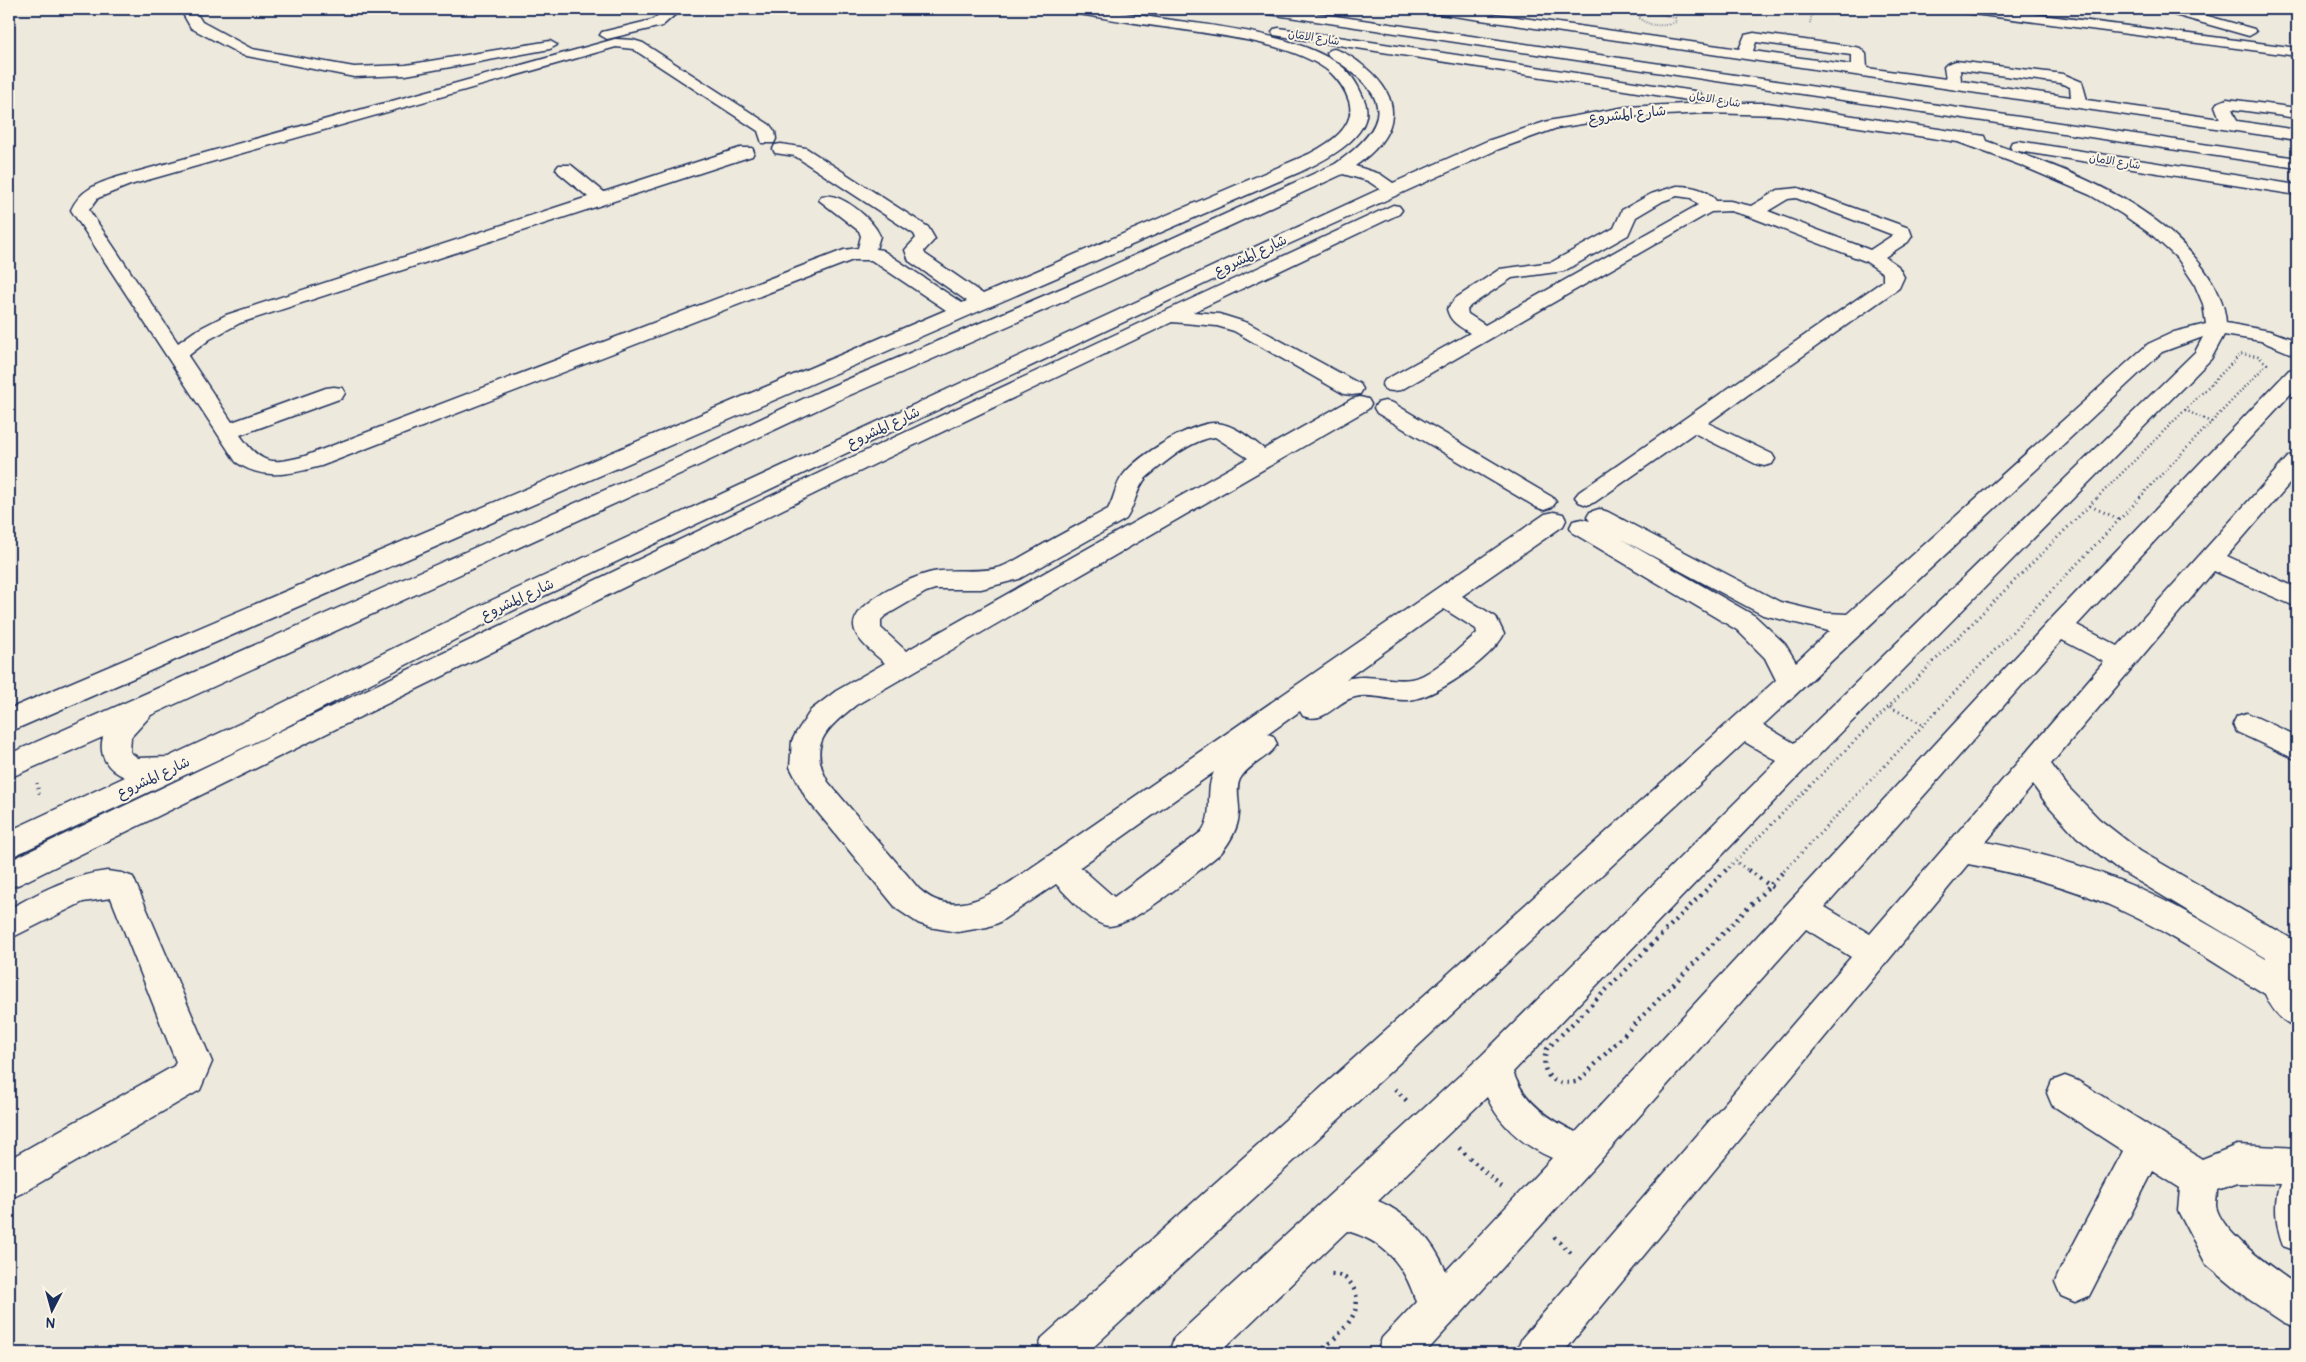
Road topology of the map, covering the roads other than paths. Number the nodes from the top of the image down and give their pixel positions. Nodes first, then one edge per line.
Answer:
1 (193, 9) edge
2 (670, 9) edge
3 (1073, 9) edge
4 (1132, 9) edge
5 (1262, 9) edge
6 (1348, 9) edge
7 (1433, 9) edge
8 (1966, 9) edge
9 (2168, 9) edge
10 (1993, 10) edge
11 (2192, 11) edge
12 (2109, 12) dead end
13 (1493, 13) edge
14 (1557, 14) dead end
15 (1531, 23) junction
16 (2115, 28) junction
17 (1268, 30) junction
18 (1507, 32) junction
19 (2297, 46) edge
20 (2297, 52) edge
21 (1639, 58) junction
22 (1706, 108) junction
23 (1786, 110) junction
24 (2297, 113) edge
25 (2229, 120) junction
26 (2297, 123) edge
27 (2297, 135) edge
28 (1960, 137) junction
29 (764, 150) junction
30 (2297, 150) edge
31 (2297, 163) edge
32 (1341, 168) junction
33 (565, 170) dead end
34 (2297, 190) edge
35 (1390, 191) junction
36 (601, 199) junction
37 (828, 200) dead end
38 (1707, 207) junction
39 (1754, 212) junction
40 (1294, 235) junction
41 (1316, 247) junction
42 (864, 253) junction
43 (1872, 257) junction
44 (1062, 269) junction
45 (1090, 283) junction
46 (1241, 298) junction
47 (982, 303) junction
48 (962, 312) junction
49 (1171, 317) junction
50 (233, 319) junction
51 (157, 326) junction
52 (2216, 328) junction
53 (1484, 333) junction
54 (2297, 350) edge
55 (176, 356) junction
56 (2297, 375) edge
57 (805, 380) junction
58 (1374, 391) junction
59 (334, 393) dead end
60 (826, 397) junction
61 (1692, 423) junction
62 (227, 432) junction
63 (1264, 459) junction
64 (1764, 459) dead end
65 (2297, 461) edge
66 (1551, 505) junction
67 (1590, 513) junction
68 (2211, 559) junction
69 (1444, 597) junction
70 (2297, 598) edge
71 (1853, 624) junction
72 (2060, 627) junction
73 (2122, 659) junction
74 (904, 665) junction
75 (1792, 683) junction
76 (146, 706) junction
77 (9, 721) edge
78 (2247, 724) dead end
79 (1742, 726) junction
80 (2297, 749) edge
81 (1797, 759) junction
82 (2034, 763) junction
83 (178, 765) junction
84 (9, 767) edge
85 (9, 845) edge
86 (1962, 850) junction
87 (1058, 866) junction
88 (9, 875) edge
89 (1802, 909) junction
90 (9, 925) edge
91 (1874, 954) junction
92 (2289, 966) edge
93 (2297, 1012) edge
94 (1494, 1067) junction
95 (2065, 1093) dead end
96 (2146, 1145) junction
97 (1582, 1153) junction
98 (2297, 1166) edge
99 (2199, 1179) junction
100 (9, 1180) edge
101 (2297, 1189) edge
102 (1342, 1210) junction
103 (2297, 1232) edge
104 (2075, 1282) dead end
105 (1438, 1308) junction
106 (2297, 1308) edge
107 (1057, 1353) edge
108 (1189, 1353) edge
109 (1397, 1353) edge
110 (1537, 1353) edge

1 - 2 street
3 - 44 street
4 - 17 street, شارع الامان
5 - 21 street, شارع الامان
6 - 18 street
7 - 13 street
8 - 10 street
9 - 11 street
10 - 16 street
11 - 19 street
12 - 16 street
13 - 15 street
14 - 15 street
15 - 18 street
15 - 25 street
16 - 20 street
17 - 23 street, شارع الامان
17 - 32 street
18 - 21 street
21 - 30 street
21 - 31 street, شارع الامان
22 - 23 street, شارع المشروع
22 - 35 street, شارع المشروع
22 - 41 street
23 - 28 street, شارع الامان
24 - 25 street
25 - 26 street
25 - 27 street
28 - 34 street, شارع الامان
28 - 52 street
29 - 36 street
29 - 47 street
29 - 51 street
32 - 35 street
32 - 45 street
33 - 36 street
35 - 40 street, شارع المشروع
36 - 50 street
37 - 42 street
38 - 39 street
38 - 53 street
38 - 53 street
39 - 43 street
39 - 43 street
40 - 41 street
40 - 83 street, شارع المشروع
41 - 46 street
42 - 48 street
42 - 62 street
43 - 61 street
44 - 45 street
44 - 47 street
45 - 60 street
46 - 49 street
46 - 58 street
47 - 48 street
48 - 57 street
49 - 58 street
49 - 88 street
50 - 51 street
50 - 55 street
51 - 55 street
52 - 54 street
52 - 71 street
52 - 81 street
53 - 58 street
55 - 62 street
56 - 72 street
57 - 60 street
57 - 77 street
58 - 63 street
58 - 66 street
59 - 62 street
60 - 76 street
61 - 64 street
61 - 67 street
63 - 74 street
63 - 74 street
65 - 68 street
66 - 67 street
66 - 67 street
66 - 69 street
67 - 71 street
67 - 75 street
68 - 70 street
68 - 73 street
69 - 87 street
69 - 87 street
71 - 75 street
72 - 73 street
72 - 89 street
73 - 82 street
74 - 87 street
75 - 79 street
76 - 83 street
76 - 84 street
78 - 80 street
79 - 81 street
79 - 107 street
81 - 94 street
82 - 86 street
82 - 92 street
83 - 85 street, شارع المشروع
86 - 91 street
86 - 92 street
89 - 91 street
89 - 97 street
90 - 100 street
91 - 110 street
92 - 93 street
94 - 97 street
94 - 102 street
95 - 96 street
96 - 99 street
96 - 104 street
97 - 105 street
98 - 99 street
99 - 106 street
101 - 103 street
102 - 105 street
102 - 108 street
105 - 109 street

